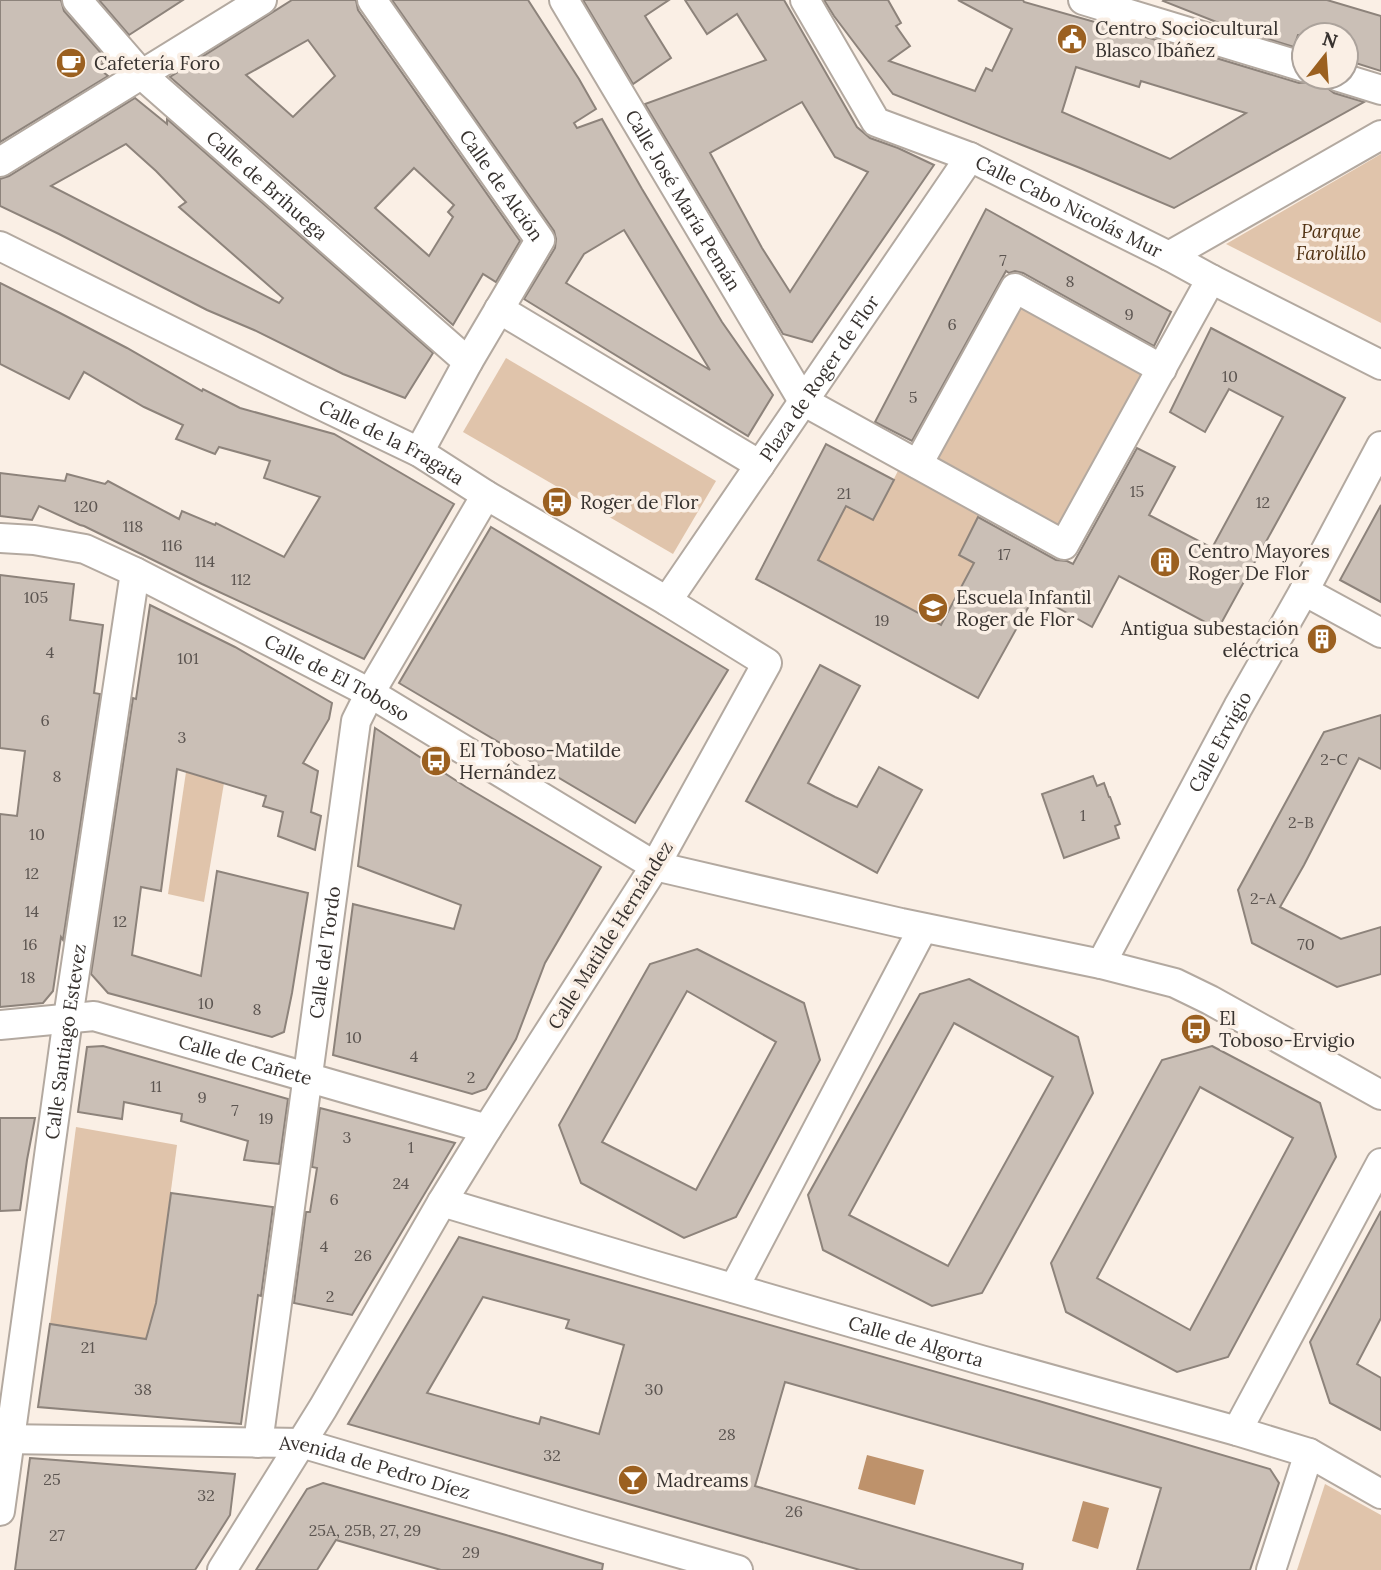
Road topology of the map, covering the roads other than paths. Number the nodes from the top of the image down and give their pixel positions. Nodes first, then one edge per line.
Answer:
1 (77, 0) edge
2 (262, 0) edge
3 (372, 0) edge
4 (564, 0) edge
5 (805, 0) edge
6 (1083, 0) edge
7 (1133, 7) edge
8 (1290, 62) edge
9 (142, 75) junction
10 (1360, 84) edge
11 (1381, 90) edge
12 (1381, 135) edge
13 (970, 157) junction
14 (0, 163) edge
15 (0, 246) edge
16 (1169, 256) junction
17 (1211, 279) junction
18 (499, 309) junction
19 (468, 362) junction
20 (1381, 365) edge
21 (1162, 369) junction
22 (803, 401) junction
23 (1381, 446) edge
24 (419, 452) junction
25 (918, 464) junction
26 (760, 465) junction
27 (486, 495) junction
28 (0, 538) edge
29 (135, 572) junction
30 (1304, 591) junction
31 (667, 601) junction
32 (1381, 633) edge
33 (767, 663) joint
34 (370, 693) junction
35 (655, 866) junction
36 (923, 928) junction
37 (1101, 964) junction
38 (68, 1018) junction
39 (0, 1025) edge
40 (308, 1077) junction
41 (1381, 1095) edge
42 (487, 1129) junction
43 (1381, 1163) edge
44 (443, 1202) junction
45 (734, 1288) junction
46 (1237, 1431) junction
47 (5, 1438) edge
48 (258, 1443) junction
49 (301, 1443) junction
50 (1308, 1453) junction
51 (1381, 1494) edge
52 (0, 1511) edge
53 (222, 1570) edge
54 (738, 1570) edge
55 (1271, 1570) edge

1 - 9 street, Calle de Brihuega
2 - 9 street
3 - 18 street, Calle de Alción
4 - 22 street, Calle José María Pemán
5 - 13 street, Calle Cabo Nicolás Mur
6 - 7 street
7 - 8 street
9 - 14 street
9 - 19 street, Calle de Brihuega
10 - 11 street
12 - 16 street
13 - 16 street, Calle Cabo Nicolás Mur
13 - 22 street, Plaza de Roger de Flor
15 - 24 street, Calle de la Fragata
16 - 17 street, Calle Cabo Nicolás Mur
17 - 20 street, Calle Cabo Nicolás Mur
17 - 21 street
18 - 19 street, Calle de Alción
18 - 26 street
19 - 24 street, Calle de Alción
21 - 25 street
21 - 25 street
22 - 25 street
22 - 26 street, Plaza de Roger de Flor
23 - 30 street, Calle Ervigio
24 - 27 street, Calle de la Fragata
26 - 31 street, Plaza de Roger de Flor
27 - 31 street, Calle de la Fragata
27 - 34 street, Calle del Tordo
28 - 29 street, Calle de El Toboso
29 - 34 street, Calle de El Toboso
29 - 38 street, Calle Santiago Estevez
30 - 32 street
30 - 37 street, Calle Ervigio
31 - 33 street, Calle de la Fragata
33 - 35 street, Calle Matilde Hernández
34 - 35 street, Calle de El Toboso
34 - 40 street, Calle del Tordo
35 - 36 street, Calle de El Toboso
35 - 42 street, Calle Matilde Hernández
36 - 37 street, Calle de El Toboso
36 - 45 street
37 - 41 street
38 - 39 street, Calle de Cañete
38 - 40 street, Calle de Cañete
38 - 47 street, Calle Santiago Estevez
40 - 42 street, Calle de Cañete
40 - 48 street, Calle del Tordo
42 - 44 street, Calle Matilde Hernández
43 - 46 street
44 - 45 street, Calle de Algorta
44 - 49 street, Calle Matilde Hernández
45 - 46 street, Calle de Algorta
46 - 50 street, Calle de Algorta
47 - 48 street, Avenida de Pedro Díez
47 - 52 street, Calle Santiago Estevez
48 - 49 street, Avenida de Pedro Díez
49 - 53 street, Calle Matilde Hernández
49 - 54 street, Avenida de Pedro Díez
50 - 51 street, Calle de Algorta
50 - 55 street

